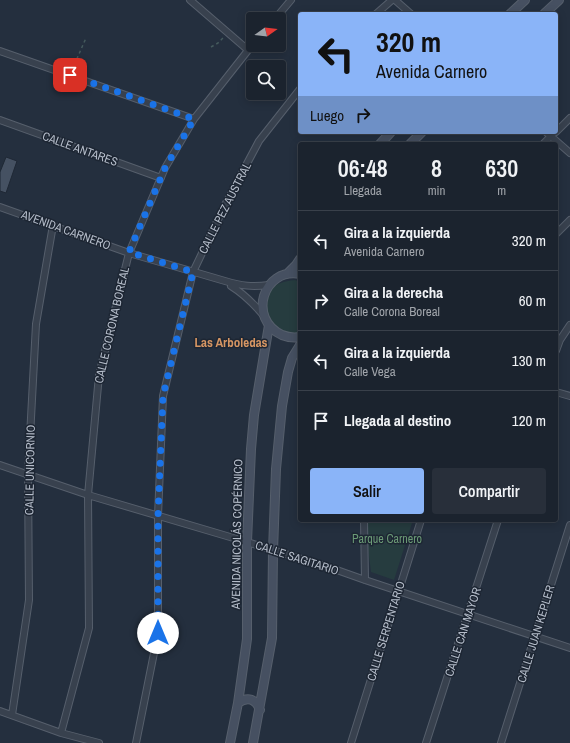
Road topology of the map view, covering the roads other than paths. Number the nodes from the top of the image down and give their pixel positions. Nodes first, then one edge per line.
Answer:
1 (190, 0) edge
2 (291, 0) edge
3 (392, 0) edge
4 (395, 0) edge
5 (525, 0) edge
6 (559, 0) edge
7 (281, 12) edge
8 (378, 12) edge
9 (409, 12) edge
10 (512, 12) edge
11 (546, 12) edge
12 (246, 48) edge
13 (0, 51) edge
14 (246, 52) edge
15 (298, 92) edge
16 (570, 118) edge
17 (194, 119) junction
18 (0, 120) edge
19 (558, 128) edge
20 (389, 134) edge
21 (420, 134) edge
22 (551, 134) edge
23 (553, 134) edge
24 (382, 142) edge
25 (412, 142) edge
26 (545, 142) edge
27 (570, 153) edge
28 (160, 178) junction
29 (0, 207) edge
30 (570, 220) edge
31 (53, 226) junction
32 (558, 232) edge
33 (129, 252) junction
34 (298, 262) edge
35 (193, 272) junction
36 (287, 274) junction
37 (298, 274) edge
38 (225, 281) junction
39 (269, 285) junction
40 (264, 316) junction
41 (269, 325) junction
42 (570, 325) edge
43 (298, 338) edge
44 (558, 346) edge
45 (298, 348) edge
46 (558, 393) edge
47 (570, 396) edge
48 (0, 465) edge
49 (28, 474) junction
50 (88, 496) junction
51 (158, 516) junction
52 (364, 522) edge
53 (420, 522) edge
54 (497, 522) edge
55 (570, 524) edge
56 (247, 542) junction
57 (273, 550) junction
58 (365, 580) junction
59 (398, 592) junction
60 (469, 614) junction
61 (535, 636) junction
62 (570, 648) edge
63 (238, 704) junction
64 (0, 710) edge
65 (260, 710) junction
66 (12, 715) junction
67 (61, 733) junction
68 (99, 743) edge
69 (136, 743) edge
70 (230, 743) edge
71 (253, 743) edge
72 (351, 743) edge
73 (426, 743) edge
74 (501, 743) edge

1 - 12 street
2 - 7 street
3 - 8 street
4 - 9 street
5 - 10 main road
6 - 11 main road
13 - 17 street
14 - 17 street, CALLE CORONA BOREAL
15 - 35 street, CALLE PEZ AUSTRAL
16 - 19 street
17 - 28 street, CALLE CORONA BOREAL
18 - 28 street, CALLE ANTARES
20 - 24 main road
21 - 25 main road
22 - 26 street
23 - 27 street
28 - 33 street, CALLE CORONA BOREAL
29 - 31 street, AVENIDA CARNERO
30 - 32 street
31 - 33 street, AVENIDA CARNERO
31 - 49 street, CALLE UNICORNIO
33 - 35 street, AVENIDA CARNERO
33 - 50 street, CALLE CORONA BOREAL
34 - 36 main road
35 - 38 street, AVENIDA CARNERO
35 - 51 street, CALLE PEZ AUSTRAL
36 - 37 main road
36 - 39 main road
38 - 39 street, AVENIDA CARNERO
38 - 40 street, AVENIDA CARNERO
39 - 40 main road
40 - 41 main road
41 - 43 main road
41 - 56 main road, AVENIDA NICOLÁS COPÉRNICO
42 - 44 street
45 - 57 main road
46 - 47 street
48 - 49 street, CALLE SAGITARIO
49 - 50 street, CALLE SAGITARIO
49 - 66 street, CALLE UNICORNIO
50 - 51 street, CALLE SAGITARIO
50 - 67 street, CALLE CORONA BOREAL
51 - 56 street, CALLE SAGITARIO
51 - 69 street, CALLE PEZ AUSTRAL
52 - 58 street
53 - 59 street, CALLE SERPENTARIO
54 - 60 street, CALLE CAN MAYOR
55 - 61 street, CALLE JUAN KEPLER
56 - 57 street, CALLE SAGITARIO
56 - 63 main road, AVENIDA NICOLÁS COPÉRNICO
57 - 58 street, CALLE SAGITARIO
57 - 65 main road
58 - 59 street, CALLE SAGITARIO
59 - 60 street, CALLE SAGITARIO
59 - 72 street, CALLE SERPENTARIO
60 - 61 street, CALLE SAGITARIO
60 - 73 street, CALLE CAN MAYOR
61 - 62 street, CALLE SAGITARIO
61 - 74 street, CALLE JUAN KEPLER
63 - 65 main road
63 - 70 main road, AVENIDA NICOLÁS COPÉRNICO
64 - 66 street
65 - 71 main road
66 - 67 street
67 - 68 street

